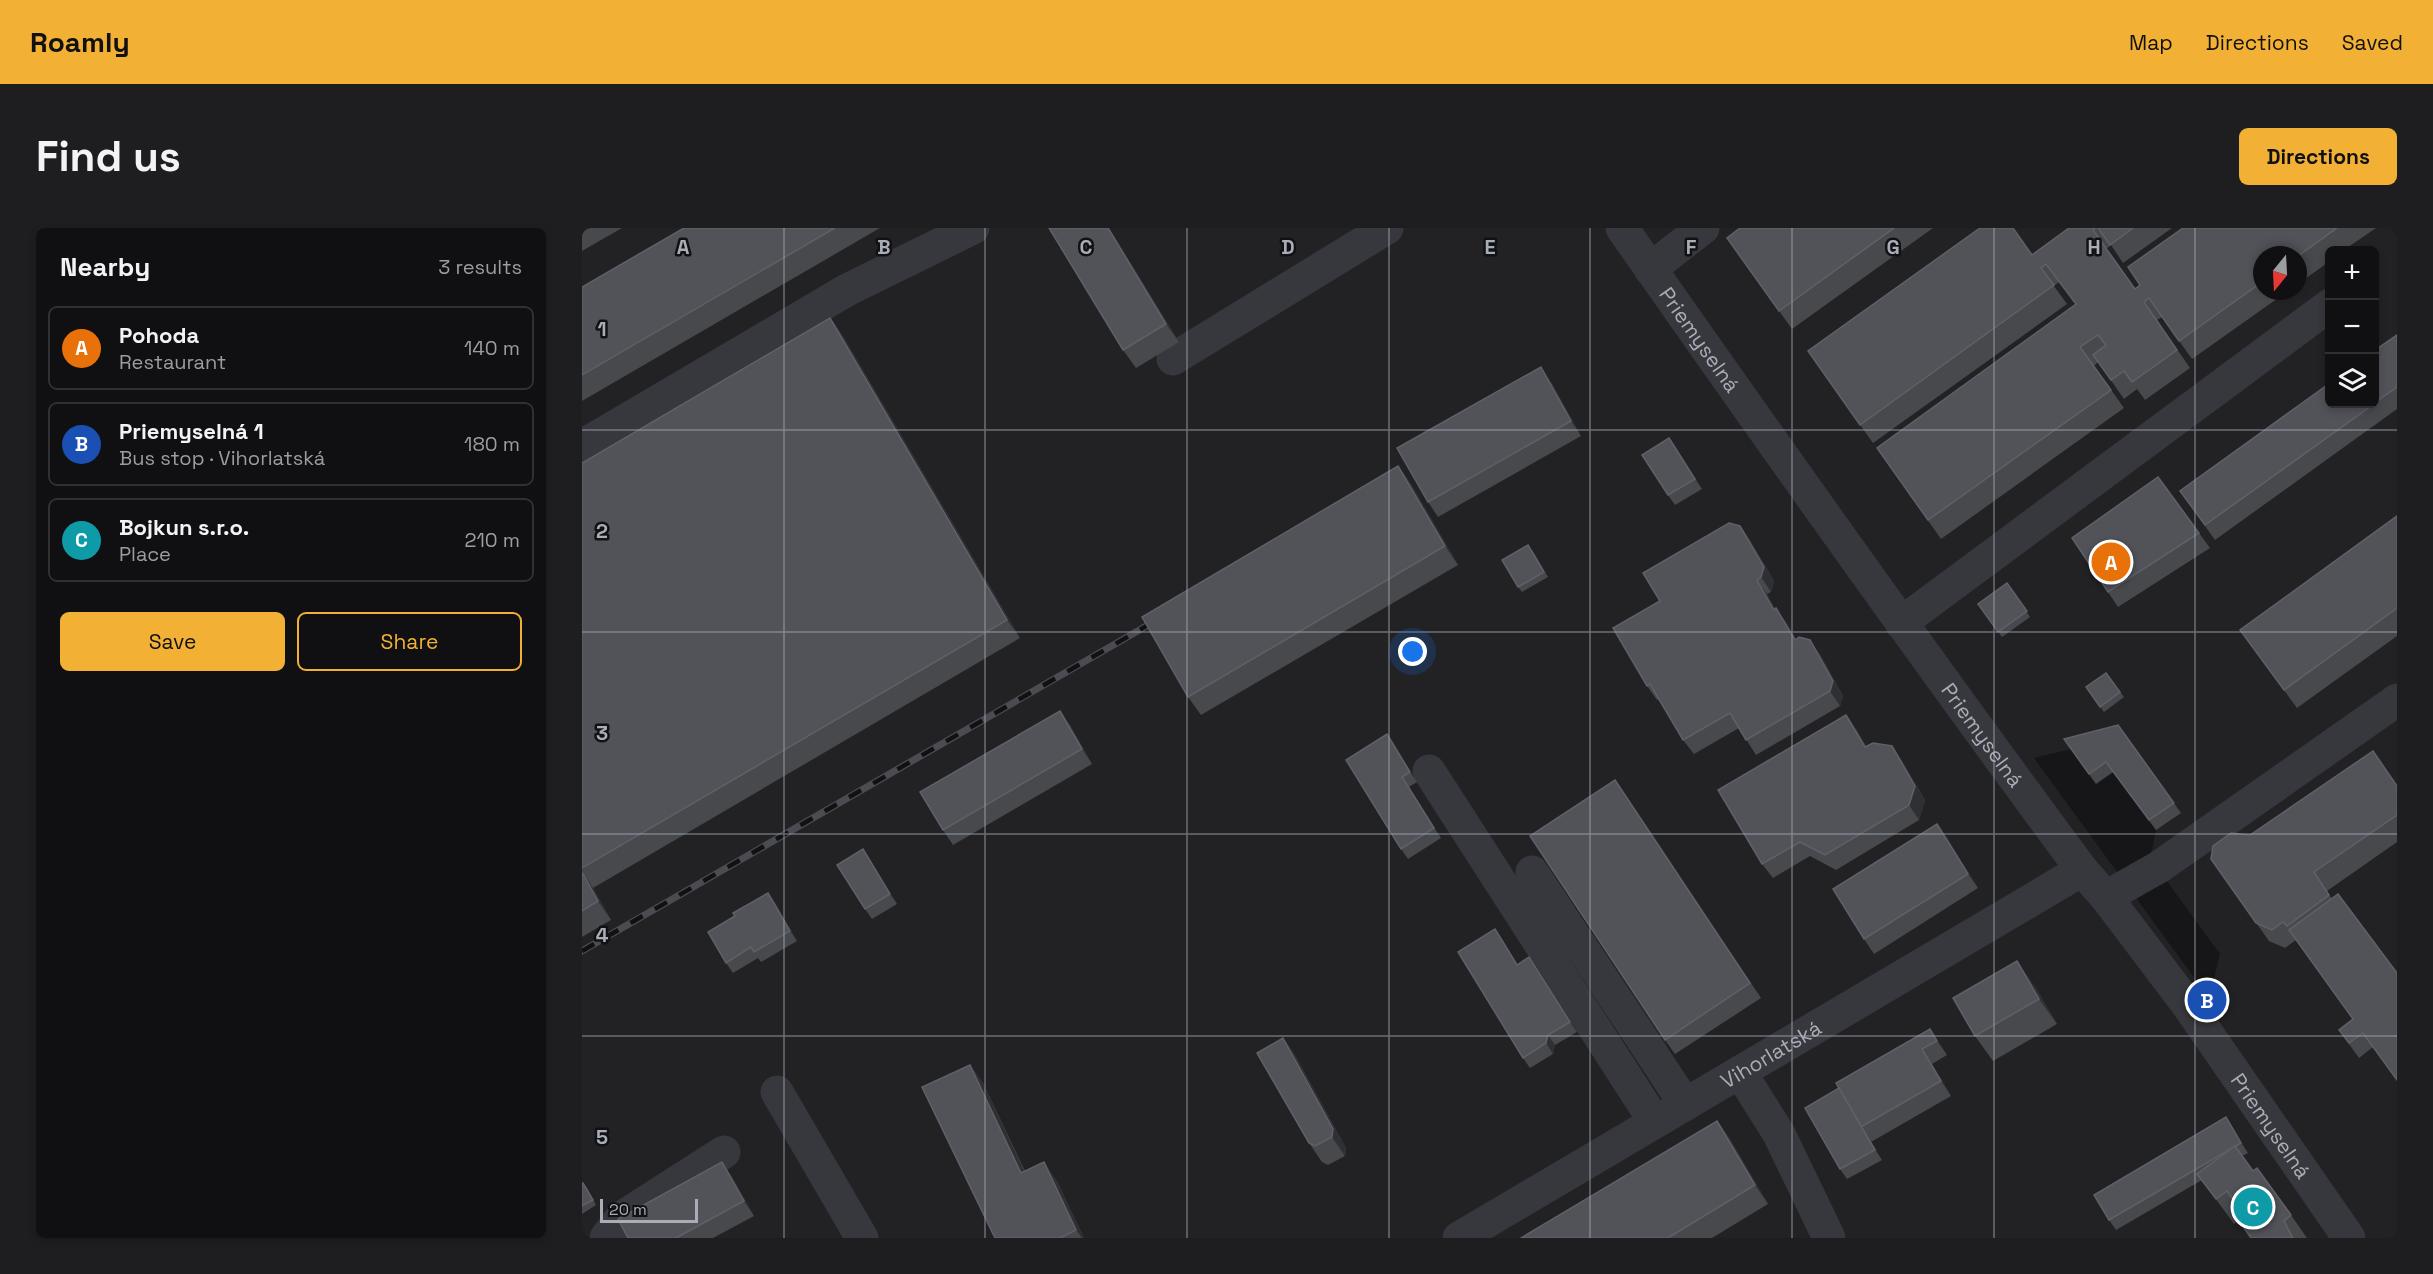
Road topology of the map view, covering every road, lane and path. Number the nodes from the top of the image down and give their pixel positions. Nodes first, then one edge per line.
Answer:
1 (973, 228) edge
2 (1387, 228) edge
3 (1622, 228) edge
4 (1703, 228) edge
5 (1650, 269) junction
6 (2325, 309) edge
7 (1173, 359) dead end
8 (582, 446) edge
9 (1901, 623) junction
10 (2397, 700) edge
11 (1429, 771) dead end
12 (2082, 870) junction
13 (1532, 872) dead end
14 (2106, 897) junction
15 (1740, 1071) junction
16 (777, 1092) dead end
17 (1685, 1104) junction
18 (1655, 1122) junction
19 (724, 1152) dead end
20 (855, 1236) edge
21 (606, 1238) edge
22 (1459, 1238) edge
23 (1829, 1238) edge
24 (2349, 1238) edge

1 - 8 street
2 - 7 street
3 - 5 street, Priemyselná
4 - 5 street
5 - 9 street, Priemyselná
6 - 9 street
9 - 12 street, Priemyselná
10 - 14 street
11 - 18 street
12 - 14 street, Priemyselná
12 - 15 street, Vihorlatská
13 - 17 street
14 - 24 street, Priemyselná
15 - 17 street, Vihorlatská
15 - 23 street
16 - 20 street
17 - 18 street, Vihorlatská
18 - 22 street, Vihorlatská
19 - 21 street

